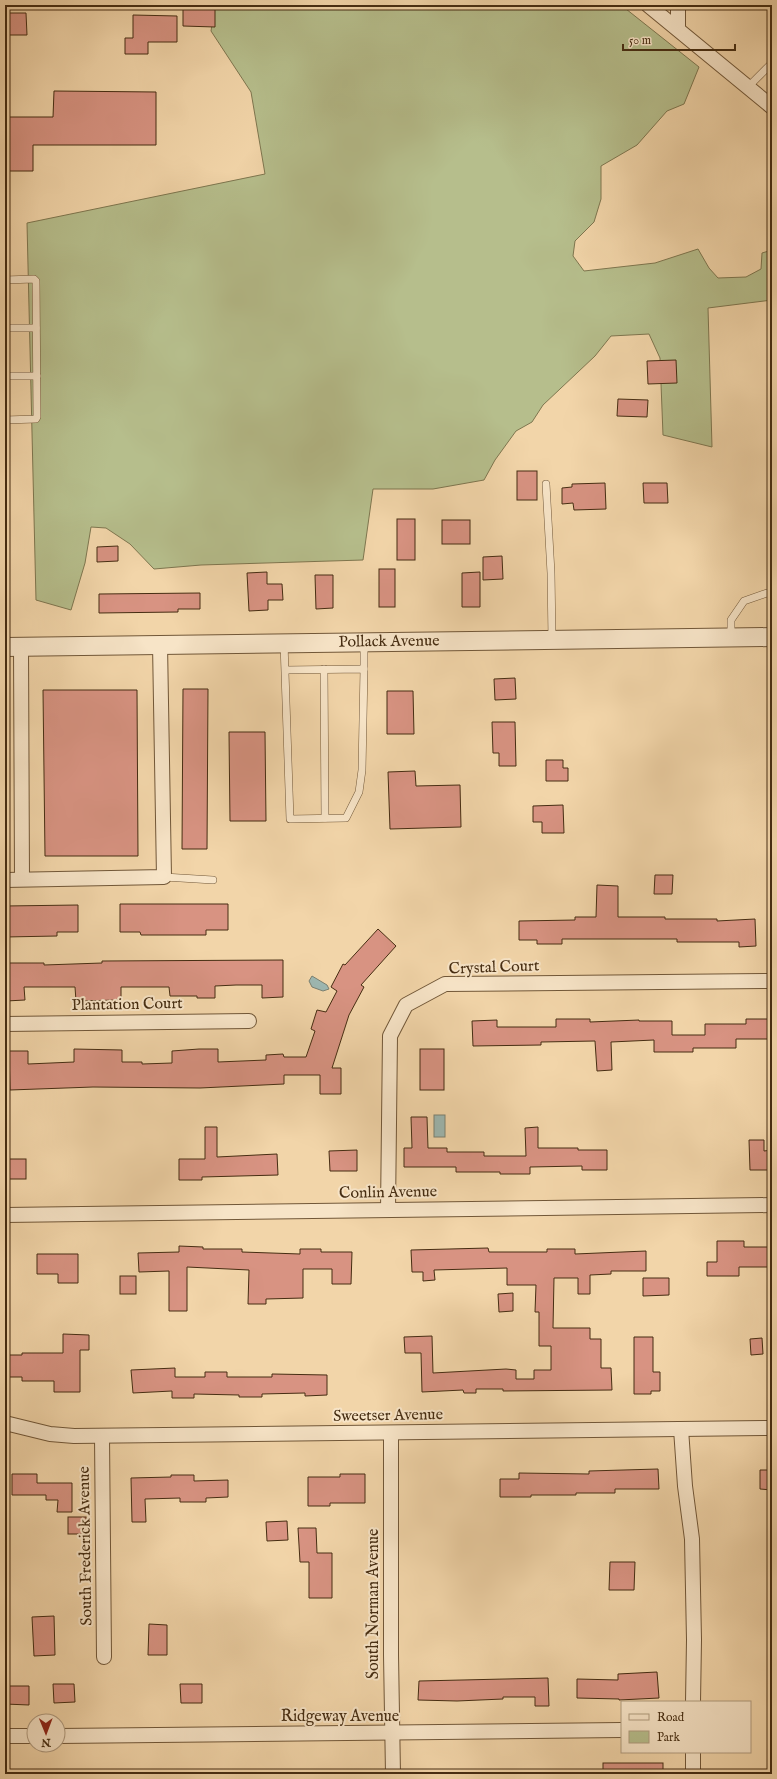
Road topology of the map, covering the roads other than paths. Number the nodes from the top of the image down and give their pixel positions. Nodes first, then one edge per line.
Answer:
1 (648, 5) edge
2 (678, 5) edge
3 (678, 29) junction
4 (772, 63) edge
5 (748, 86) junction
6 (772, 107) edge
7 (5, 280) edge
8 (5, 328) edge
9 (36, 328) junction
10 (5, 376) edge
11 (37, 376) junction
12 (5, 420) edge
13 (546, 484) dead end
14 (772, 593) edge
15 (731, 637) junction
16 (772, 637) edge
17 (552, 639) junction
18 (364, 642) junction
19 (284, 643) junction
20 (160, 644) junction
21 (13, 646) edge
22 (324, 669) junction
23 (364, 669) junction
24 (285, 670) junction
25 (325, 818) junction
26 (164, 877) junction
27 (22, 878) junction
28 (5, 880) edge
29 (213, 880) dead end
30 (772, 981) edge
31 (250, 1021) dead end
32 (5, 1024) edge
33 (772, 1205) edge
34 (388, 1210) junction
35 (5, 1215) edge
36 (5, 1423) edge
37 (772, 1428) edge
38 (681, 1429) junction
39 (391, 1434) junction
40 (102, 1436) junction
41 (104, 1657) dead end
42 (693, 1701) edge
43 (621, 1730) edge
44 (392, 1733) junction
45 (5, 1736) edge
46 (26, 1736) edge
47 (66, 1736) edge
48 (693, 1753) edge
49 (393, 1774) edge
50 (693, 1774) edge

1 - 3 street
2 - 3 street
3 - 5 street
4 - 5 lane
5 - 6 street
7 - 9 lane
8 - 9 lane
9 - 11 lane
10 - 11 lane
11 - 12 lane
13 - 17 lane
14 - 15 lane
15 - 16 street, Pollack Avenue
15 - 17 street, Pollack Avenue
17 - 18 street, Pollack Avenue
18 - 19 street, Pollack Avenue
18 - 23 lane
19 - 20 street, Pollack Avenue
19 - 24 lane
20 - 21 street, Pollack Avenue
20 - 26 street
21 - 27 street
22 - 23 lane
22 - 24 lane
22 - 25 lane
23 - 25 lane
24 - 25 lane
26 - 27 street
26 - 29 lane
27 - 28 street
30 - 34 street, Crystal Court
31 - 32 street, Plantation Court
33 - 34 street, Conlin Avenue
34 - 35 street, Conlin Avenue
36 - 40 street, Sweetser Avenue
37 - 38 street, Sweetser Avenue
38 - 39 street, Sweetser Avenue
38 - 42 street
39 - 40 street, Sweetser Avenue
39 - 44 street, South Norman Avenue
40 - 41 street, South Frederick Avenue
43 - 44 street, Ridgeway Avenue
44 - 47 street, Ridgeway Avenue
44 - 49 street, South Norman Avenue
45 - 46 street
48 - 50 street

